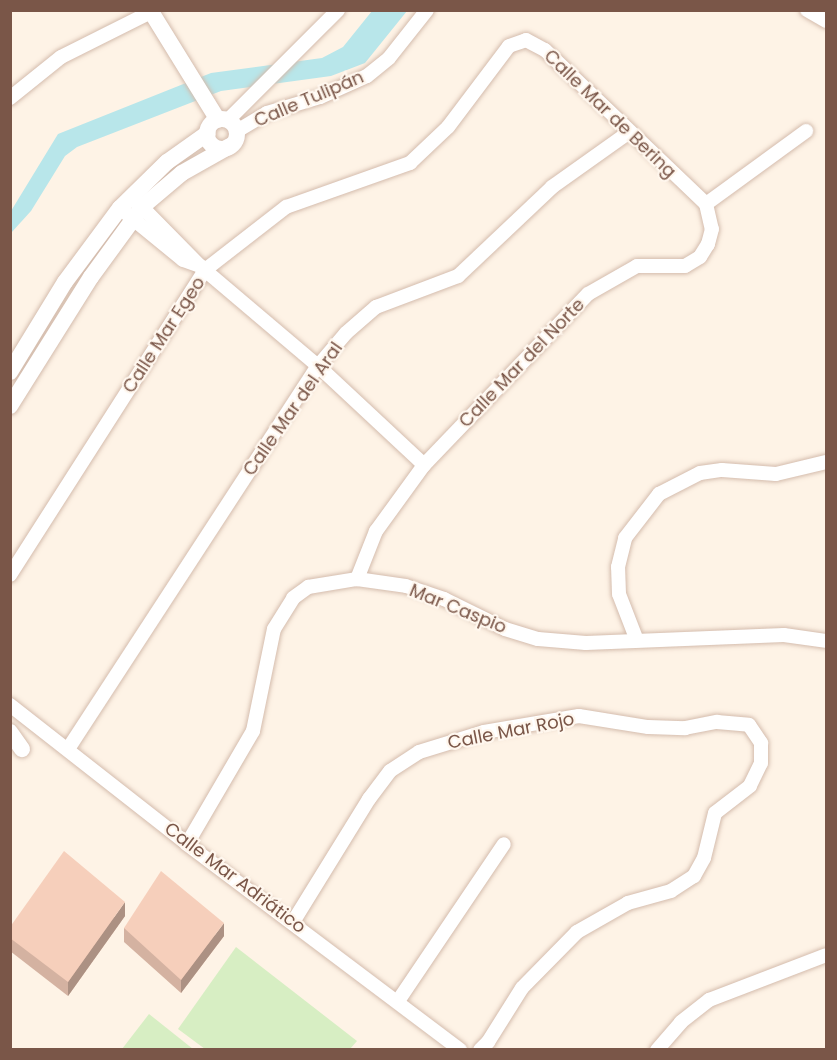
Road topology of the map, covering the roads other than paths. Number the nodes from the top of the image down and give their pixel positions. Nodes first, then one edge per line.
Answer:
1 (338, 10) edge
2 (427, 10) edge
3 (807, 10) edge
4 (150, 11) edge
5 (826, 21) edge
6 (509, 46) joint
7 (10, 98) edge
8 (228, 129) junction
9 (806, 131) dead end
10 (207, 133) junction
11 (628, 133) junction
12 (706, 204) junction
13 (131, 208) junction
14 (203, 268) junction
15 (318, 366) junction
16 (10, 372) edge
17 (10, 406) edge
18 (826, 462) edge
19 (424, 465) junction
20 (10, 575) edge
21 (357, 579) junction
22 (636, 638) junction
23 (826, 641) edge
24 (10, 705) edge
25 (10, 732) edge
26 (22, 748) dead end
27 (68, 749) junction
28 (187, 844) junction
29 (504, 844) dead end
30 (293, 921) junction
31 (826, 955) edge
32 (398, 1001) junction
33 (459, 1050) edge
34 (480, 1050) edge
35 (657, 1050) edge

1 - 8 street
2 - 8 street, Calle Tulipán
3 - 5 street
4 - 7 street
4 - 8 street
6 - 11 street, Calle Mar de Bering
6 - 14 street, Calle Mar Egeo
8 - 10 street
8 - 10 street
8 - 13 street
9 - 12 street
10 - 13 street
11 - 12 street, Calle Mar de Bering
11 - 15 street, Calle Mar del Aral
12 - 19 street, Calle Mar del Norte
13 - 14 street
13 - 16 street
13 - 17 street
14 - 15 street
14 - 20 street, Calle Mar Egeo
15 - 19 street
15 - 27 street, Calle Mar del Aral
18 - 22 street
19 - 21 street, Calle Mar del Norte
21 - 22 street, Mar Caspio
21 - 28 street, Mar Caspio
22 - 23 street, Mar Caspio
24 - 27 street, Calle Mar Adriático
25 - 26 street
27 - 28 street, Calle Mar Adriático
28 - 30 street, Calle Mar Adriático
29 - 32 street
30 - 32 street, Calle Mar Adriático
30 - 34 street, Calle Mar Rojo
31 - 35 street
32 - 33 street, Calle Mar Adriático

